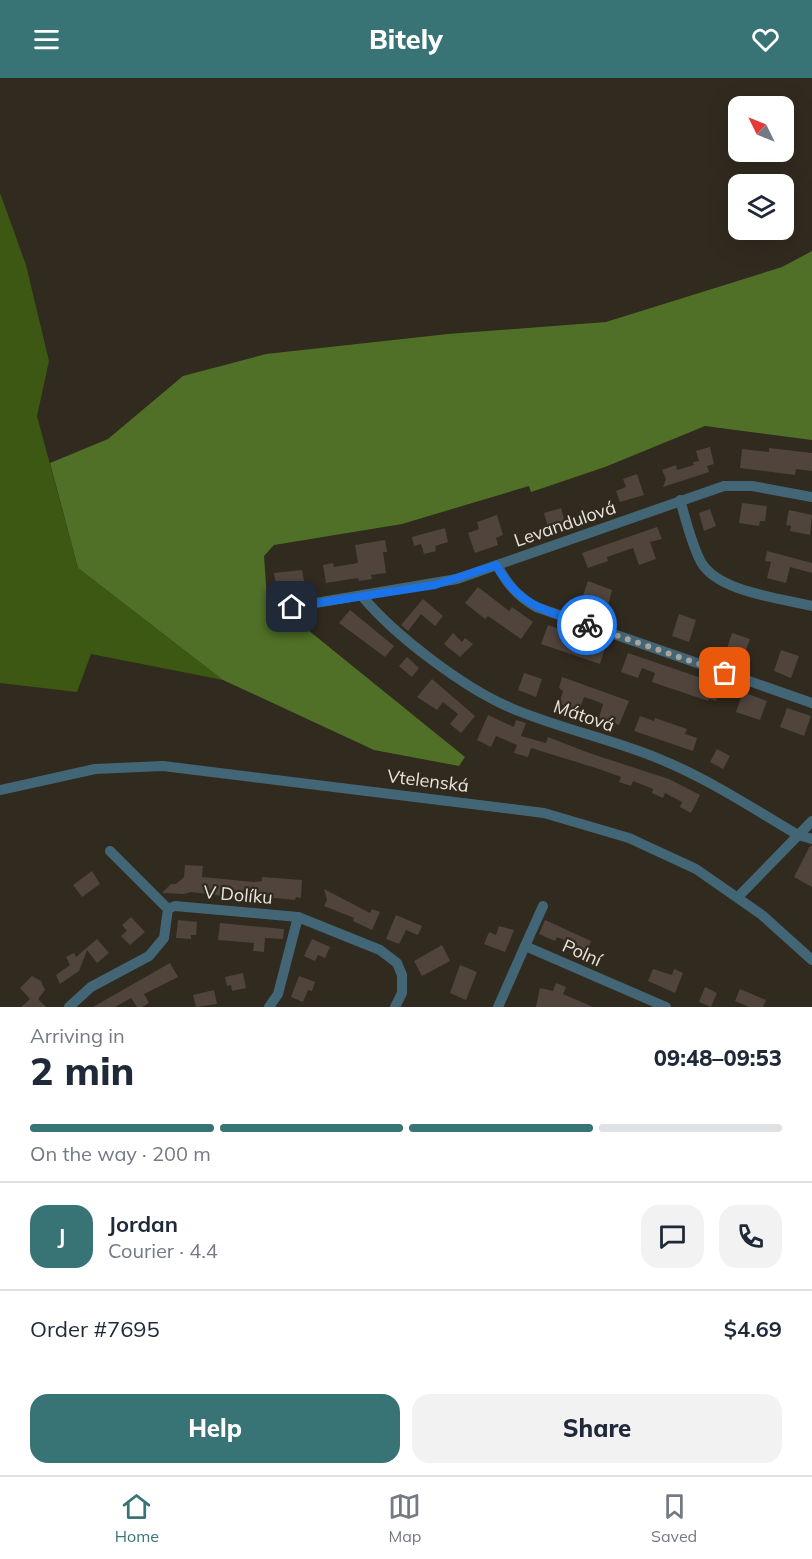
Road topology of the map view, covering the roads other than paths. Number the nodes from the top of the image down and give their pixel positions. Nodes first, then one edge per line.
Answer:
1 (812, 497) edge
2 (680, 500) junction
3 (496, 565) junction
4 (362, 596) junction
5 (812, 606) edge
6 (292, 607) dead end
7 (812, 703) edge
8 (0, 790) edge
9 (812, 821) edge
10 (798, 835) junction
11 (812, 839) edge
12 (110, 851) dead end
13 (738, 897) junction
14 (543, 906) dead end
15 (168, 909) junction
16 (298, 917) junction
17 (525, 946) junction
18 (812, 960) edge
19 (69, 1007) edge
20 (269, 1007) edge
21 (395, 1007) edge
22 (498, 1007) edge
23 (666, 1007) edge

1 - 2 street, Levandulová
2 - 3 street, Levandulová
2 - 5 street
3 - 4 street, Levandulová
3 - 7 street
4 - 6 street, Levandulová
4 - 10 street, Mátová
8 - 13 street, Vtelenská
9 - 10 street
10 - 11 street, Mátová
10 - 13 street
12 - 15 street
13 - 18 street, Vtelenská
14 - 17 street
15 - 16 street, V Dolíku
15 - 19 street
16 - 20 street
16 - 21 street, V Dolíku
17 - 22 street
17 - 23 street, Polní

